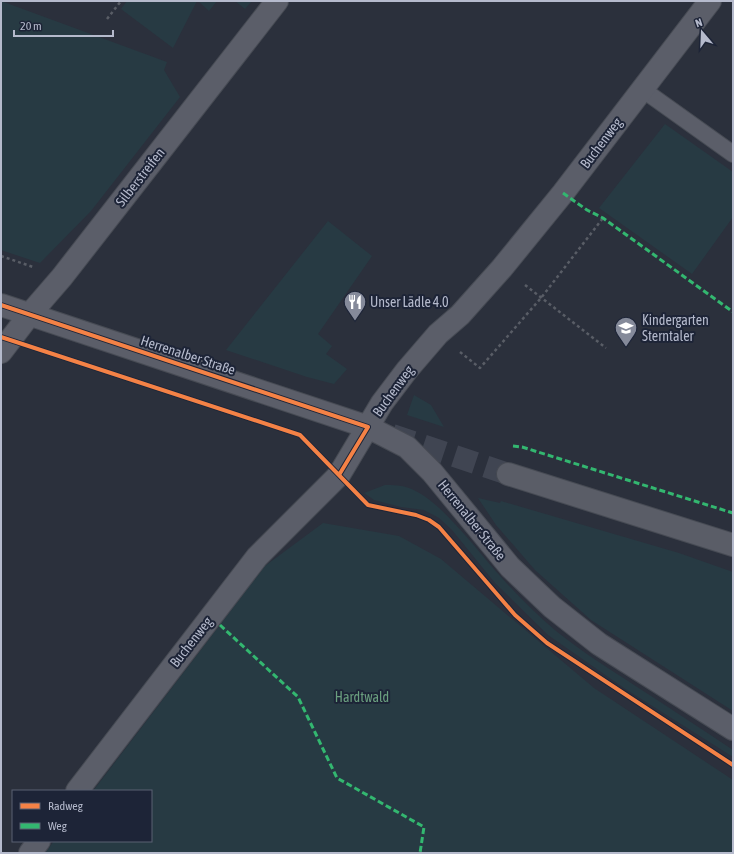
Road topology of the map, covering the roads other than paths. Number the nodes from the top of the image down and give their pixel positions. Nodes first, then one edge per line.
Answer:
1 (277, 1) edge
2 (710, 1) edge
3 (642, 89) junction
4 (733, 154) edge
5 (1, 305) edge
6 (30, 314) junction
7 (1, 352) edge
8 (368, 427) junction
9 (508, 474) tunnel mouth
10 (733, 545) edge
11 (733, 729) edge
12 (78, 790) edge
13 (38, 842) edge
14 (30, 853) edge

1 - 6 street, Silberstreifen
2 - 3 street, Buchenweg
3 - 4 lane
3 - 8 street, Buchenweg
5 - 6 street, Herrenalber Straße
6 - 7 street, Silberstreifen
6 - 8 street, Herrenalber Straße
8 - 11 street, Herrenalber Straße
8 - 12 street, Buchenweg
9 - 10 main road
13 - 14 street

